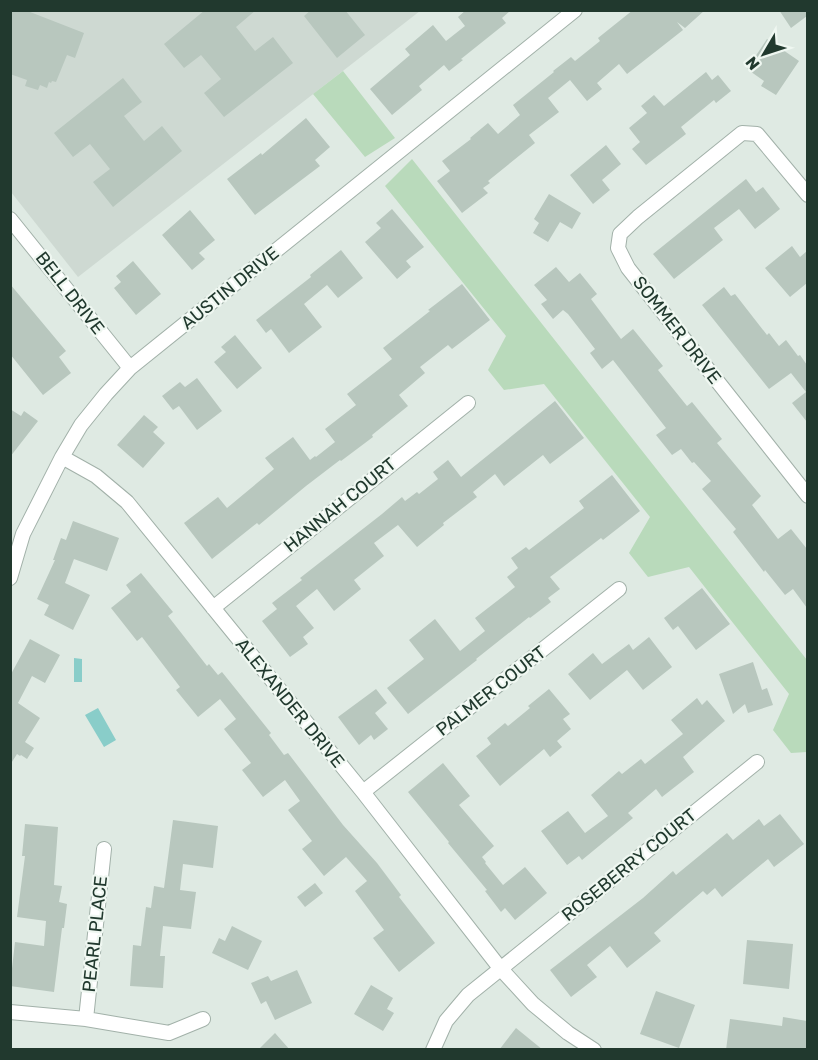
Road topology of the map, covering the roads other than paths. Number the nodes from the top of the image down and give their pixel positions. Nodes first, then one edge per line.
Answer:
1 (575, 10) edge
2 (807, 195) edge
3 (10, 219) edge
4 (130, 368) junction
5 (468, 403) dead end
6 (62, 457) junction
7 (807, 496) edge
8 (10, 578) edge
9 (619, 589) dead end
10 (213, 608) junction
11 (757, 762) dead end
12 (363, 792) junction
13 (104, 849) dead end
14 (500, 968) junction
15 (10, 1012) edge
16 (203, 1018) dead end
17 (86, 1019) junction
18 (433, 1050) edge
19 (594, 1050) edge

1 - 4 street, AUSTIN DRIVE
2 - 7 street, SOMMER DRIVE
3 - 4 street, BELL DRIVE
4 - 6 street, AUSTIN DRIVE
5 - 10 street, HANNAH COURT
6 - 8 street, AUSTIN DRIVE
6 - 10 street, ALEXANDER DRIVE
9 - 12 street, PALMER COURT
10 - 12 street, ALEXANDER DRIVE
11 - 14 street, ROSEBERRY COURT
12 - 14 street, ALEXANDER DRIVE
13 - 17 street, PEARL PLACE
14 - 18 street, ROSEBERRY COURT
14 - 19 street, ALEXANDER DRIVE
15 - 17 street
16 - 17 street

